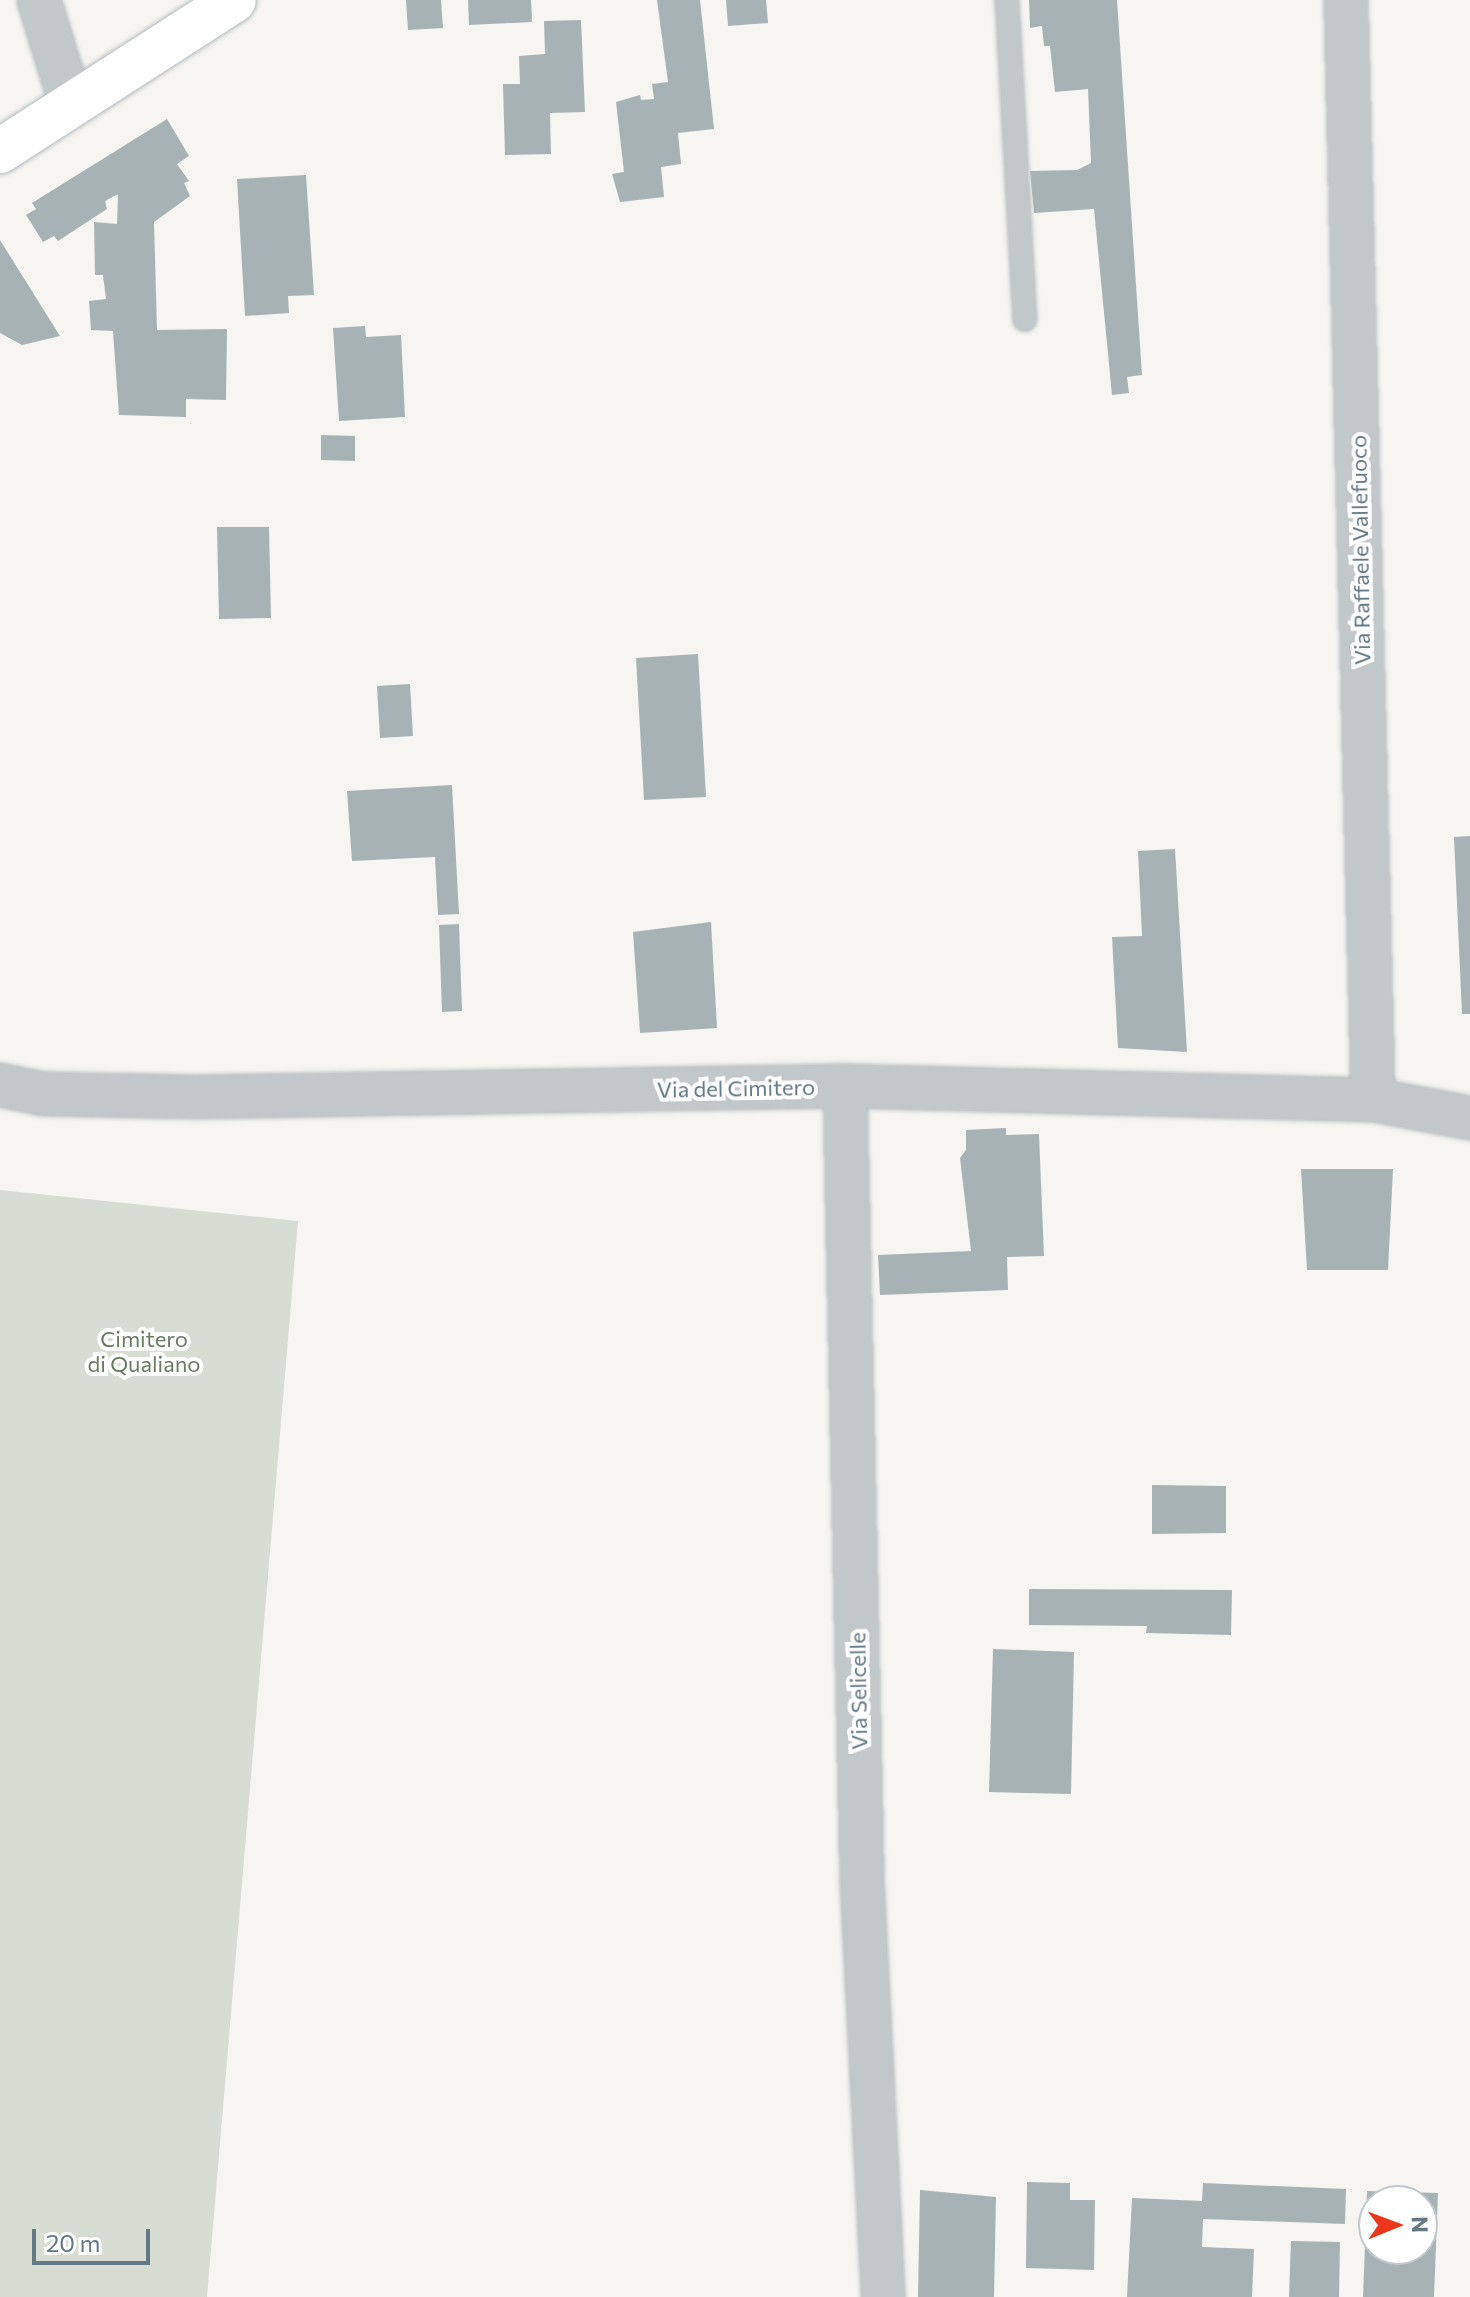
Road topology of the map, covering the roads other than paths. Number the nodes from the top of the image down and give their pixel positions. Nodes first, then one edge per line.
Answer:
1 (39, 0) edge
2 (234, 0) edge
3 (1007, 0) edge
4 (1346, 0) edge
5 (71, 104) junction
6 (0, 151) edge
7 (1025, 319) dead end
8 (0, 1085) edge
9 (845, 1086) junction
10 (1373, 1100) junction
11 (1470, 1118) edge
12 (883, 2297) edge

1 - 5 street
2 - 5 main road
3 - 7 lane
4 - 10 street, Via Raffaele Vallefuoco
5 - 6 main road
8 - 9 street, Via del Cimitero
9 - 10 street, Via del Cimitero
9 - 12 street, Via Selicelle
10 - 11 street, Via del Cimitero

